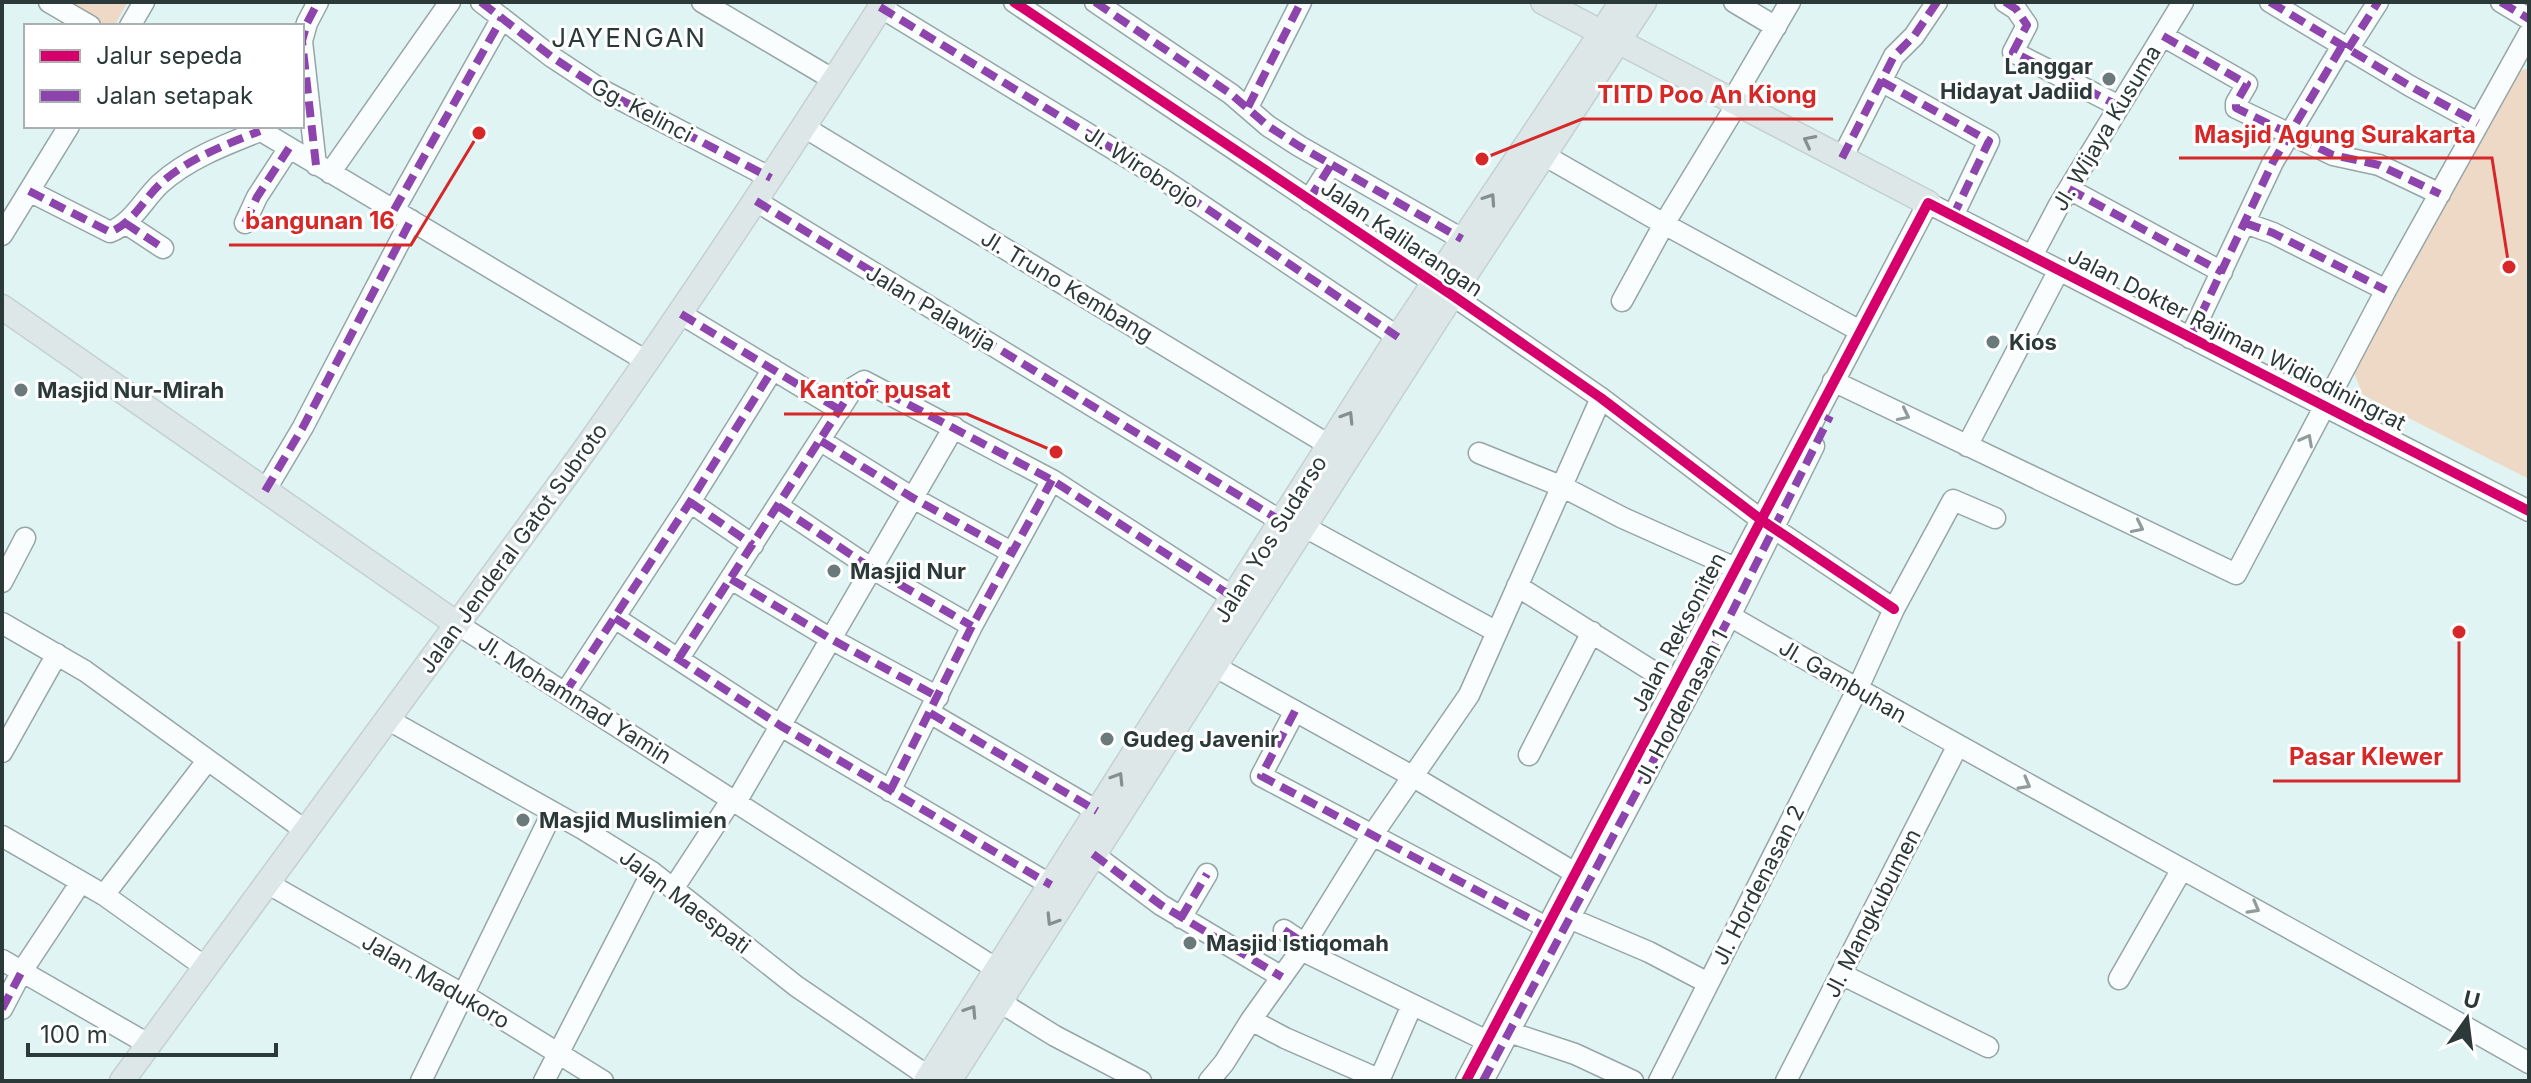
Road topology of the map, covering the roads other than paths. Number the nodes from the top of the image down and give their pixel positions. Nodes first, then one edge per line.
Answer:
1 (49, 2) edge
2 (144, 2) edge
3 (318, 2) edge
4 (450, 2) edge
5 (481, 2) edge
6 (702, 2) edge
7 (1014, 2) edge
8 (1095, 2) edge
9 (1301, 2) edge
10 (1543, 2) edge
11 (1622, 2) edge
12 (1644, 2) edge
13 (1734, 2) edge
14 (1790, 2) edge
15 (1937, 2) edge
16 (2183, 2) edge
17 (2270, 2) edge
18 (2378, 2) edge
19 (2501, 2) edge
20 (2014, 4) edge
21 (882, 5) edge
22 (502, 18) junction
23 (2529, 19) edge
24 (87, 24) edge
25 (131, 24) edge
26 (1776, 27) junction
27 (2529, 33) edge
28 (304, 34) edge
29 (2163, 36) junction
30 (1609, 37) junction
31 (2345, 47) junction
32 (304, 53) edge
33 (2524, 55) edge
34 (834, 80) junction
35 (1881, 81) junction
36 (1734, 103) junction
37 (2119, 106) junction
38 (1248, 107) junction
39 (2478, 123) junction
40 (804, 127) junction
41 (68, 128) edge
42 (256, 128) edge
43 (2290, 134) junction
44 (289, 148) junction
45 (1542, 154) junction
46 (1842, 158) junction
47 (1331, 165) junction
48 (323, 169) junction
49 (771, 178) junction
50 (2069, 189) junction
51 (29, 191) junction
52 (2440, 194) junction
53 (1309, 200) junction
54 (756, 201) junction
55 (1928, 203) junction
56 (403, 215) junction
57 (1953, 216) junction
58 (125, 223) junction
59 (245, 223) dead end
60 (2245, 223) junction
61 (1664, 224) junction
62 (2, 235) edge
63 (1462, 239) junction
64 (163, 248) dead end
65 (2032, 256) junction
66 (2059, 270) junction
67 (2222, 272) junction
68 (1442, 289) junction
69 (2386, 290) junction
70 (1622, 301) dead end
71 (2, 307) edge
72 (681, 314) junction
73 (1860, 331) junction
74 (1398, 337) junction
75 (2190, 338) junction
76 (648, 362) junction
77 (773, 369) junction
78 (1833, 381) junction
79 (1601, 398) junction
80 (2324, 408) junction
81 (840, 410) junction
82 (1830, 416) dead end
83 (954, 427) junction
84 (821, 441) junction
85 (1329, 445) junction
86 (1967, 446) junction
87 (1479, 453) dead end
88 (1052, 480) junction
89 (1563, 487) junction
90 (265, 491) junction
91 (913, 498) junction
92 (690, 502) junction
93 (778, 506) junction
94 (2529, 511) edge
95 (1995, 518) dead end
96 (1767, 522) junction
97 (1292, 524) junction
98 (25, 538) dead end
99 (753, 545) junction
100 (1011, 552) junction
101 (871, 568) junction
102 (1735, 568) junction
103 (731, 579) junction
104 (2, 582) edge
105 (1517, 586) junction
106 (1233, 597) junction
107 (1894, 609) junction
108 (1730, 616) junction
109 (615, 618) junction
110 (2, 623) edge
111 (457, 624) junction
112 (972, 626) junction
113 (1497, 632) junction
114 (1592, 632) junction
115 (831, 639) junction
116 (57, 654) junction
117 (679, 658) junction
118 (1214, 666) junction
119 (1673, 684) junction
120 (1857, 690) junction
121 (565, 693) junction
122 (934, 705) junction
123 (1295, 711) junction
124 (387, 719) junction
125 (781, 726) junction
126 (1958, 745) junction
127 (2, 752) edge
128 (1529, 755) dead end
129 (207, 761) junction
130 (1412, 776) junction
131 (890, 791) junction
132 (734, 800) junction
133 (1097, 811) junction
134 (552, 813) junction
135 (306, 831) junction
136 (1373, 834) junction
137 (2, 836) edge
138 (1093, 854) junction
139 (2182, 869) junction
140 (652, 872) junction
141 (1575, 873) junction
142 (1207, 874) dead end
143 (81, 882) junction
144 (267, 883) junction
145 (1051, 885) junction
146 (673, 889) junction
147 (104, 895) junction
148 (1181, 918) junction
149 (1569, 918) junction
150 (1546, 927) junction
151 (1284, 930) dead end
152 (1303, 947) junction
153 (2, 960) edge
154 (205, 967) junction
155 (22, 971) junction
156 (1841, 974) junction
157 (1006, 975) junction
158 (1282, 977) junction
159 (2119, 979) dead end
160 (1708, 983) junction
161 (464, 995) junction
162 (1000, 1002) junction
163 (1412, 1005) junction
164 (2, 1009) edge
165 (1251, 1020) junction
166 (1509, 1032) junction
167 (1487, 1041) junction
168 (148, 1044) junction
169 (1988, 1047) dead end
170 (558, 1054) junction
171 (2529, 1063) edge
172 (935, 1080) edge
173 (122, 1081) edge
174 (421, 1081) edge
175 (544, 1081) edge
176 (603, 1081) edge
177 (1141, 1081) edge
178 (1209, 1081) edge
179 (1466, 1081) edge
180 (1483, 1081) edge
181 (1633, 1081) edge
182 (1659, 1081) edge
183 (1786, 1081) edge

1 - 24 street
2 - 25 street
3 - 28 street
4 - 48 street
5 - 22 street, Gg. Kelinci
6 - 34 street
7 - 53 street, Jalan Kalilarangan
8 - 38 street
9 - 38 street
10 - 30 main road, Jalan Dokter Rajiman Widiodiningrat
11 - 30 main road, Jalan Yos Sudarso
12 - 30 main road, Jalan Yos Sudarso
13 - 26 street
14 - 26 street
15 - 35 street
16 - 29 street, Jl. Wijaya Kusuma
17 - 31 street
18 - 31 street
19 - 23 street
20 - 37 street
21 - 34 main road, Jalan Jenderal Gatot Subroto
21 - 74 street, Jl. Wirobrojo
22 - 49 street, Gg. Kelinci
22 - 56 street
26 - 36 street
27 - 33 street
29 - 37 street, Jl. Wijaya Kusuma
29 - 43 street
30 - 36 main road, Jalan Dokter Rajiman Widiodiningrat
30 - 45 main road, Jalan Yos Sudarso
63 -> 30 main road, Jalan Yos Sudarso
31 - 39 street
31 - 43 street
32 - 48 street
33 - 39 street
34 - 40 main road, Jalan Jenderal Gatot Subroto
35 - 46 street
35 - 57 street
46 -> 36 main road, Jalan Dokter Rajiman Widiodiningrat
36 - 61 street
37 - 50 street, Jl. Wijaya Kusuma
38 - 47 street
39 - 52 street
40 - 49 main road, Jalan Jenderal Gatot Subroto
40 - 85 street, Jl. Truno Kembang
41 - 51 street
42 - 44 street
42 - 58 street
43 - 52 street
43 - 60 street
44 - 48 street
44 - 59 street
45 - 61 street
45 - 68 main road, Jalan Yos Sudarso
46 - 55 main road, Jalan Dokter Rajiman Widiodiningrat
47 - 53 street
47 - 63 street
48 - 56 street
49 - 54 main road, Jalan Jenderal Gatot Subroto
50 - 65 street, Jl. Wijaya Kusuma
50 - 67 street
51 - 58 street
51 - 62 street
52 - 69 street
53 - 68 street, Jalan Kalilarangan
54 - 72 main road, Jalan Jenderal Gatot Subroto
54 - 97 street, Jalan Palawija
55 - 57 street, Jalan Dokter Rajiman Widiodiningrat
55 - 73 street, Jalan Reksoniten
56 - 76 street
56 - 90 street
57 - 65 street, Jalan Dokter Rajiman Widiodiningrat
58 - 64 street
60 - 67 street
60 - 69 street
61 - 70 street
61 - 73 street
63 - 68 main road, Jalan Yos Sudarso
65 - 66 street, Jalan Dokter Rajiman Widiodiningrat
66 - 75 street, Jalan Dokter Rajiman Widiodiningrat
66 - 86 street
67 - 75 street
68 - 74 main road, Jalan Yos Sudarso
68 - 79 street, Jalan Kalilarangan
68 - 97 main road, Jalan Yos Sudarso
69 - 80 street
71 - 90 main road, Jl. Mohammad Yamin
72 - 76 main road, Jalan Jenderal Gatot Subroto
72 - 77 street
73 - 78 street, Jalan Reksoniten
85 -> 74 main road, Jalan Yos Sudarso
75 - 80 street, Jalan Dokter Rajiman Widiodiningrat
76 - 111 main road, Jalan Jenderal Gatot Subroto
77 - 81 street
77 - 92 street
78 -> 86 street
78 - 96 street, Jalan Reksoniten
79 - 89 street
79 - 96 street, Jalan Kalilarangan
86 -> 80 street
80 - 94 street, Jalan Dokter Rajiman Widiodiningrat
81 - 83 street
81 - 84 street
82 - 96 street, Jl. Hordenasan 1
83 - 88 street
83 - 91 street
84 - 91 street
84 - 93 street
85 - 97 main road, Jalan Yos Sudarso
87 - 89 street
88 - 100 street
88 - 106 street
89 - 102 street
89 - 105 street
90 - 111 main road, Jl. Mohammad Yamin
91 - 100 street
91 - 101 street
92 - 99 street
92 - 109 street
93 - 99 street
93 - 101 street
95 - 107 street, Jl. Hordenasan 2
96 - 102 street, Jalan Reksoniten
96 - 107 street, Jalan Kalilarangan
96 - 108 street, Jl. Hordenasan 1
97 - 106 main road, Jalan Yos Sudarso
97 - 113 street, Jalan Palawija
97 - 118 main road, Jalan Yos Sudarso
98 - 104 street
99 - 103 street
100 - 112 street
101 - 112 street
101 - 115 street
102 - 119 street, Jalan Reksoniten
103 - 115 street
103 - 117 street
105 - 113 street
105 - 114 street
133 -> 106 main road, Jalan Yos Sudarso
107 - 120 street, Jl. Hordenasan 2
108 - 120 street, Jl. Gambuhan
108 - 149 street, Jl. Hordenasan 1
109 - 117 street
109 - 121 street
110 - 116 street
111 - 121 street, Jl. Mohammad Yamin
111 - 124 main road, Jalan Jenderal Gatot Subroto
112 - 122 street
113 - 130 street
114 - 119 street
114 - 128 street
115 - 122 street
115 - 125 street
116 - 127 street
116 - 129 street
117 - 125 street
118 - 123 street
118 - 138 main road, Jalan Yos Sudarso
119 - 141 street, Jalan Reksoniten
120 - 126 street, Jl. Gambuhan
120 - 160 street, Jl. Hordenasan 2
121 - 132 street, Jl. Mohammad Yamin
122 - 131 street
122 - 133 street
123 - 130 street
123 - 136 street
124 - 134 street, Jalan Maespati
124 - 135 main road, Jalan Jenderal Gatot Subroto
125 - 131 street
125 - 132 street
126 -> 139 street, Jl. Gambuhan
126 - 156 street, Jl. Mangkubumen
129 - 135 street
129 - 147 street
130 - 136 street
130 - 141 street
131 - 145 street
132 - 146 street
132 - 157 street, Jl. Mohammad Yamin
133 - 145 main road, Jalan Yos Sudarso
134 - 140 street, Jalan Maespati
134 - 161 street
135 - 144 main road, Jalan Jenderal Gatot Subroto
136 - 150 street
136 - 152 street
137 - 143 street
138 - 148 street
138 -> 157 main road, Jalan Yos Sudarso
139 - 159 street
139 -> 171 street, Jl. Gambuhan
140 - 146 street, Jalan Maespati
140 - 170 street
141 - 150 street, Jalan Reksoniten
142 - 148 street
143 - 147 street
143 - 155 street
144 - 154 main road, Jalan Jenderal Gatot Subroto
144 - 161 street, Jalan Madukoro
145 - 157 main road, Jalan Yos Sudarso
146 - 172 street, Jalan Maespati
147 - 154 street
148 - 158 street
149 - 160 street
149 - 166 street, Jl. Hordenasan 1
150 - 167 street, Jalan Reksoniten
151 - 152 street
152 - 158 street
152 - 163 street
153 - 155 street
154 - 168 main road, Jalan Jenderal Gatot Subroto
155 - 164 street
155 - 168 street
156 - 169 street
156 - 183 street, Jl. Mangkubumen
157 - 162 main road, Jalan Yos Sudarso
172 -> 157 main road, Jalan Yos Sudarso
158 - 165 street
160 - 182 street, Jl. Hordenasan 2
161 - 170 street, Jalan Madukoro
161 - 174 street
162 - 172 main road, Jalan Yos Sudarso
162 - 177 street
163 - 165 street
163 - 167 street
165 - 178 street
166 - 180 street, Jl. Hordenasan 1
166 - 181 street
167 - 179 street, Jalan Reksoniten
168 - 173 main road, Jalan Jenderal Gatot Subroto
170 - 175 street
170 - 176 street, Jalan Madukoro

